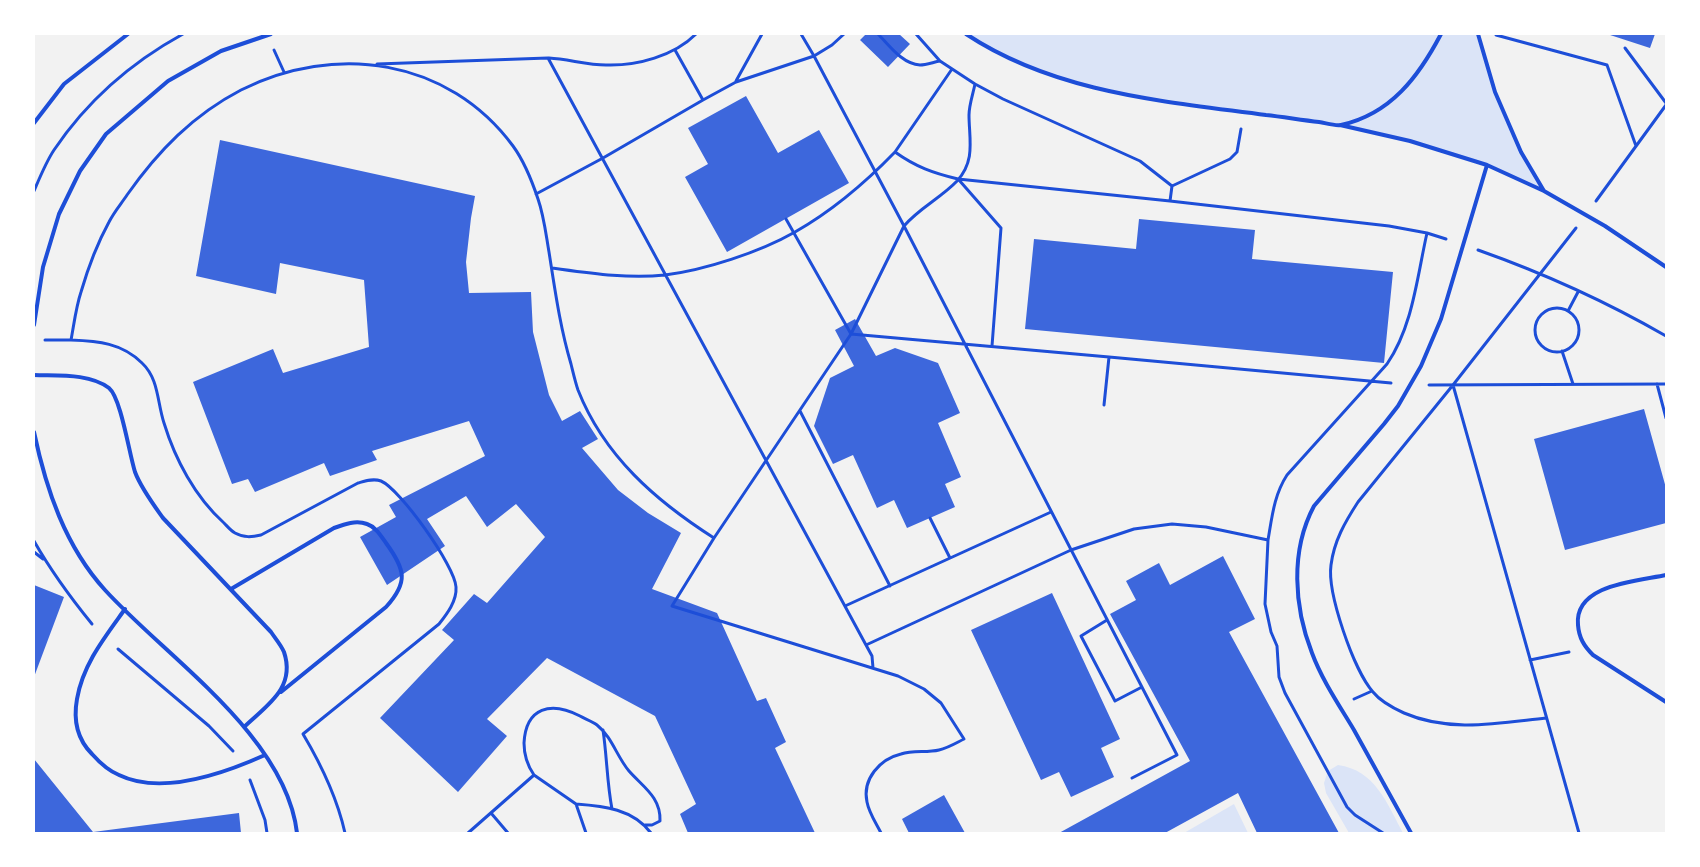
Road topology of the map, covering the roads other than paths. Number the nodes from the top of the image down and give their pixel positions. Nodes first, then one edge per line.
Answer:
1 (128, 34) edge
2 (271, 34) edge
3 (966, 34) edge
4 (1441, 34) edge
5 (1478, 34) edge
6 (34, 123) edge
7 (1339, 125) junction
8 (1487, 165) junction
9 (1544, 191) junction
10 (1666, 267) edge
11 (34, 325) edge
12 (34, 375) edge
13 (34, 432) edge
14 (1666, 575) edge
15 (230, 589) junction
16 (125, 609) junction
17 (279, 693) junction
18 (1666, 702) edge
19 (244, 727) junction
20 (266, 755) junction
21 (297, 833) edge
22 (1411, 833) edge

1 - 6 lane
2 - 11 lane
3 - 7 lane
4 - 7 lane
5 - 9 lane
7 - 8 lane
8 - 9 lane
8 - 22 lane
9 - 10 lane
12 - 15 lane
13 - 16 lane
14 - 18 lane
15 - 17 lane
15 - 17 lane
16 - 19 lane
16 - 20 lane
17 - 19 lane
19 - 20 lane
20 - 21 lane

